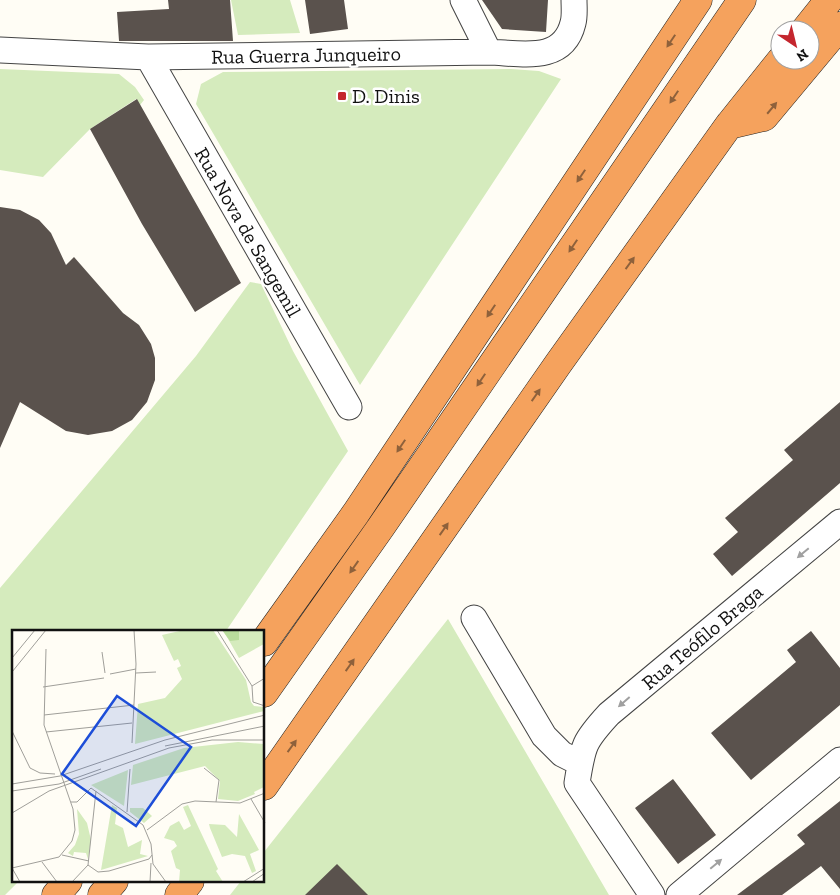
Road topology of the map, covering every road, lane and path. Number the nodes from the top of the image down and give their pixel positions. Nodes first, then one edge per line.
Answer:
1 (464, 0) edge
2 (574, 0) edge
3 (698, 0) edge
4 (742, 0) edge
5 (828, 0) edge
6 (813, 20) edge
7 (840, 26) edge
8 (0, 50) edge
9 (489, 52) junction
10 (148, 57) junction
11 (773, 70) edge
12 (729, 125) junction
13 (349, 408) dead end
14 (840, 522) edge
15 (474, 618) dead end
16 (265, 641) edge
17 (265, 692) edge
18 (840, 760) edge
19 (580, 763) junction
20 (265, 785) edge
21 (67, 882) edge
22 (113, 882) edge
23 (189, 882) edge
24 (56, 895) edge
25 (102, 895) edge
26 (178, 895) edge
27 (652, 895) edge
28 (679, 895) edge

1 - 9 street
2 - 9 street, Rua Guerra Junqueiro
3 -> 16 highway
4 -> 17 highway
5 - 6 highway
12 -> 7 highway
8 - 10 street, Rua Guerra Junqueiro
9 - 10 street, Rua Guerra Junqueiro
10 - 13 street, Rua Nova de Sangemil
11 - 12 highway
20 -> 12 highway
14 -> 19 street, Rua Teófilo Braga
15 - 19 street
28 -> 18 street
19 - 27 street
21 - 24 highway
22 - 25 highway
23 - 26 highway

